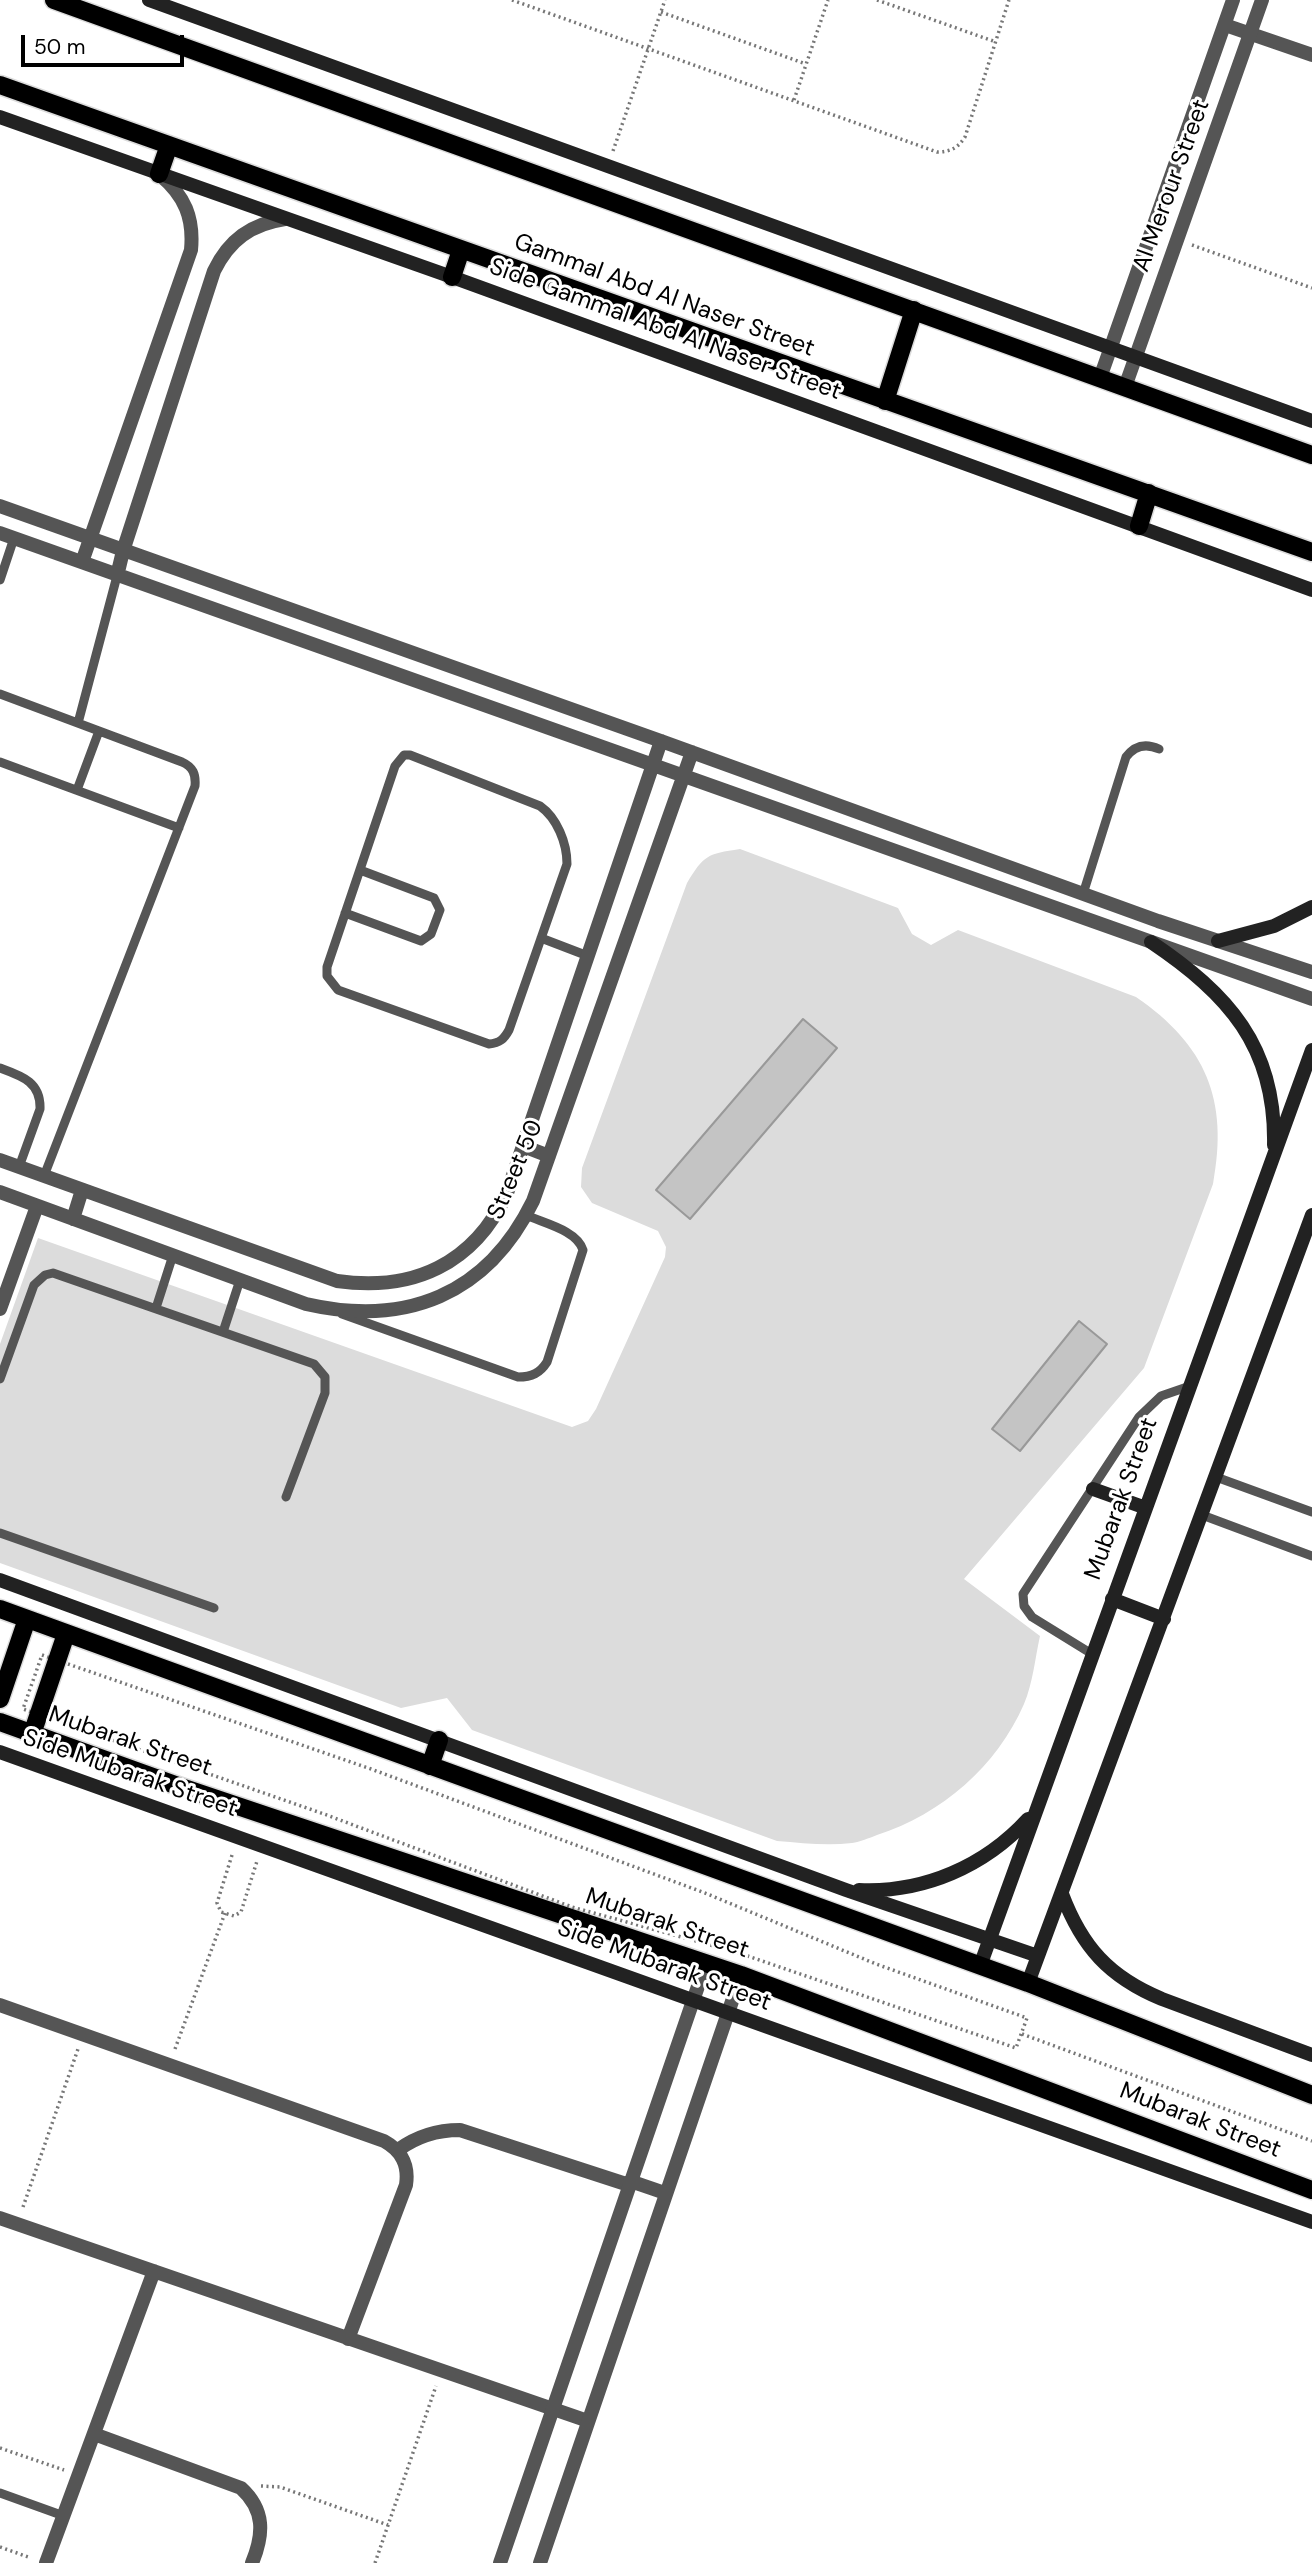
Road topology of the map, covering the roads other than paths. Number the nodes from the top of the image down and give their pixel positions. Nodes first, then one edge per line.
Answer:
1 (54, 0) edge
2 (149, 0) edge
3 (1233, 0) edge
4 (1262, 0) edge
5 (1225, 25) junction
6 (1250, 34) junction
7 (1312, 55) edge
8 (0, 85) edge
9 (0, 117) edge
10 (169, 145) junction
11 (159, 174) junction
12 (285, 219) junction
13 (461, 250) junction
14 (452, 277) junction
15 (1132, 285) junction
16 (1157, 294) junction
17 (914, 310) junction
18 (1110, 348) junction
19 (1135, 358) junction
20 (1100, 378) junction
21 (1125, 387) junction
22 (885, 401) junction
23 (1312, 421) edge
24 (1312, 455) edge
25 (1149, 493) junction
26 (0, 506) edge
27 (1139, 526) junction
28 (7, 536) edge
29 (90, 538) junction
30 (123, 551) junction
31 (1312, 552) edge
32 (82, 562) junction
33 (117, 576) junction
34 (0, 580) edge
35 (1310, 590) edge
36 (0, 694) edge
37 (78, 723) junction
38 (99, 731) junction
39 (661, 741) junction
40 (1159, 748) dead end
41 (692, 752) junction
42 (0, 762) edge
43 (653, 765) junction
44 (684, 776) junction
45 (77, 790) junction
46 (179, 828) junction
47 (360, 870) junction
48 (1083, 894) junction
49 (1312, 907) edge
50 (345, 913) junction
51 (1158, 921) junction
52 (541, 937) junction
53 (1218, 941) junction
54 (1151, 942) junction
55 (588, 956) junction
56 (1312, 972) edge
57 (1312, 999) edge
58 (1312, 1050) edge
59 (0, 1068) edge
60 (523, 1146) junction
61 (549, 1156) junction
62 (1274, 1157) junction
63 (0, 1160) edge
64 (19, 1167) junction
65 (44, 1176) junction
66 (82, 1190) junction
67 (0, 1192) edge
68 (37, 1206) junction
69 (1312, 1215) edge
70 (526, 1216) junction
71 (73, 1219) junction
72 (173, 1255) junction
73 (240, 1280) junction
74 (156, 1308) junction
75 (327, 1309) junction
76 (0, 1310) edge
77 (223, 1332) junction
78 (0, 1379) edge
79 (1190, 1386) junction
80 (1216, 1477) junction
81 (1093, 1489) junction
82 (286, 1497) dead end
83 (1146, 1508) junction
84 (1312, 1512) edge
85 (1202, 1515) junction
86 (0, 1533) edge
87 (1312, 1556) edge
88 (0, 1580) edge
89 (1112, 1599) junction
90 (214, 1608) dead end
91 (0, 1609) edge
92 (27, 1619) junction
93 (1164, 1619) junction
94 (66, 1633) junction
95 (1092, 1654) junction
96 (0, 1699) edge
97 (0, 1722) edge
98 (32, 1734) junction
99 (439, 1740) junction
100 (0, 1752) edge
101 (430, 1766) junction
102 (1034, 1813) junction
103 (846, 1890) junction
104 (1062, 1894) junction
105 (988, 1939) junction
106 (1038, 1956) junction
107 (706, 1963) junction
108 (980, 1966) junction
109 (741, 1975) junction
110 (1028, 1983) junction
111 (693, 2000) junction
112 (0, 2005) edge
113 (728, 2014) junction
114 (1312, 2055) edge
115 (1312, 2095) edge
116 (398, 2150) junction
117 (630, 2183) junction
118 (1312, 2190) edge
119 (665, 2193) junction
120 (0, 2218) edge
121 (1312, 2222) edge
122 (154, 2271) junction
123 (348, 2339) junction
124 (551, 2409) junction
125 (588, 2421) junction
126 (94, 2434) junction
127 (0, 2493) edge
128 (64, 2516) junction
129 (41, 2561) edge
130 (252, 2563) edge
131 (500, 2563) edge
132 (540, 2563) edge

1 - 17 main road
2 - 18 main road
3 - 5 street, Al Merour Street
4 - 6 street, Al Merour Street
5 - 6 street
5 - 15 street, Al Merour Street
6 - 7 street
6 - 16 street, Al Merour Street
8 - 10 main road, Gammal Abd Al Naser Street
9 - 11 main road, Side Gammal Abd Al Naser Street
10 - 11 main road
10 - 13 main road, Gammal Abd Al Naser Street
11 - 12 main road, Side Gammal Abd Al Naser Street
11 - 29 street
12 - 14 main road, Side Gammal Abd Al Naser Street
12 - 30 street
13 - 14 main road
13 - 22 main road, Gammal Abd Al Naser Street
14 - 27 main road, Side Gammal Abd Al Naser Street
15 - 16 street
15 - 18 street, Al Merour Street
16 - 19 street, Al Merour Street
17 - 20 main road
17 - 22 main road
18 - 19 main road
18 - 20 street, Al Merour Street
19 - 21 street, Al Merour Street
19 - 23 main road
20 - 21 main road
21 - 24 main road
22 - 25 main road, Gammal Abd Al Naser Street
25 - 27 main road
25 - 31 main road, Gammal Abd Al Naser Street
26 - 29 street
27 - 35 main road, Side Gammal Abd Al Naser Street
28 - 32 street
28 - 34 lane
29 - 30 street
29 - 32 street
30 - 33 street
30 - 39 street
32 - 33 street
33 - 37 lane
33 - 43 street
36 - 37 lane
37 - 38 lane
38 - 45 lane
38 - 46 lane
39 - 41 street
39 - 43 street, Street 50
40 - 48 lane
41 - 44 street, Street 50
41 - 48 street
42 - 45 lane
43 - 44 street
43 - 55 street, Street 50
44 - 54 street
44 - 61 street, Street 50
45 - 46 lane
46 - 65 lane
47 - 50 lane
47 - 50 lane
47 - 52 lane
48 - 51 street
49 - 53 main road
50 - 52 lane
51 - 53 street
51 - 54 street
52 - 55 lane
53 - 56 street
54 - 57 street
54 - 62 main road
55 - 60 street, Street 50
58 - 62 main road, Mubarak Street
59 - 64 lane
60 - 61 street
60 - 66 street, Street 50
61 - 70 street, Street 50
62 - 79 main road, Mubarak Street
63 - 64 street, Street 50
64 - 65 street, Street 50
65 - 66 street, Street 50
66 - 71 street
67 - 68 street, Street 50
68 - 71 street, Street 50
68 - 76 street
69 - 80 main road
70 - 75 street, Street 50
70 - 75 lane
71 - 72 street, Street 50
72 - 73 street, Street 50
72 - 74 lane
73 - 75 street, Street 50
73 - 77 lane
74 - 77 lane
74 - 78 lane
77 - 82 lane
79 - 81 lane
79 - 83 main road, Mubarak Street
80 - 84 lane
80 - 85 main road
81 - 83 main road
81 - 95 lane
83 - 89 main road, Mubarak Street
85 - 87 lane
85 - 93 main road
86 - 90 lane
88 - 99 main road
89 - 93 main road
89 - 95 main road, Mubarak Street
91 - 92 main road
92 - 94 main road
92 - 96 main road
93 - 104 main road
94 - 98 main road
94 - 101 main road
95 - 102 main road, Mubarak Street
97 - 98 main road, Mubarak Street
98 - 107 main road, Mubarak Street
99 - 101 main road
99 - 103 main road
100 - 111 main road, Side Mubarak Street
101 - 108 main road
102 - 103 main road
102 - 105 main road, Mubarak Street
103 - 105 main road
104 - 106 main road
104 - 114 main road
105 - 106 main road
105 - 108 main road, Mubarak Street
106 - 110 main road
107 - 109 main road, Mubarak Street
107 - 111 street
108 - 110 main road
109 - 113 street
109 - 118 main road, Mubarak Street
110 - 115 main road
111 - 113 main road, Side Mubarak Street
111 - 117 street
112 - 116 street
113 - 119 street
113 - 121 main road, Side Mubarak Street
116 - 117 street
116 - 123 street
117 - 119 street
117 - 124 street
119 - 125 street
120 - 122 street
122 - 123 street
122 - 126 street
123 - 124 street
124 - 125 street
124 - 131 street
125 - 132 street
126 - 128 street
126 - 130 street
127 - 128 lane
128 - 129 street

